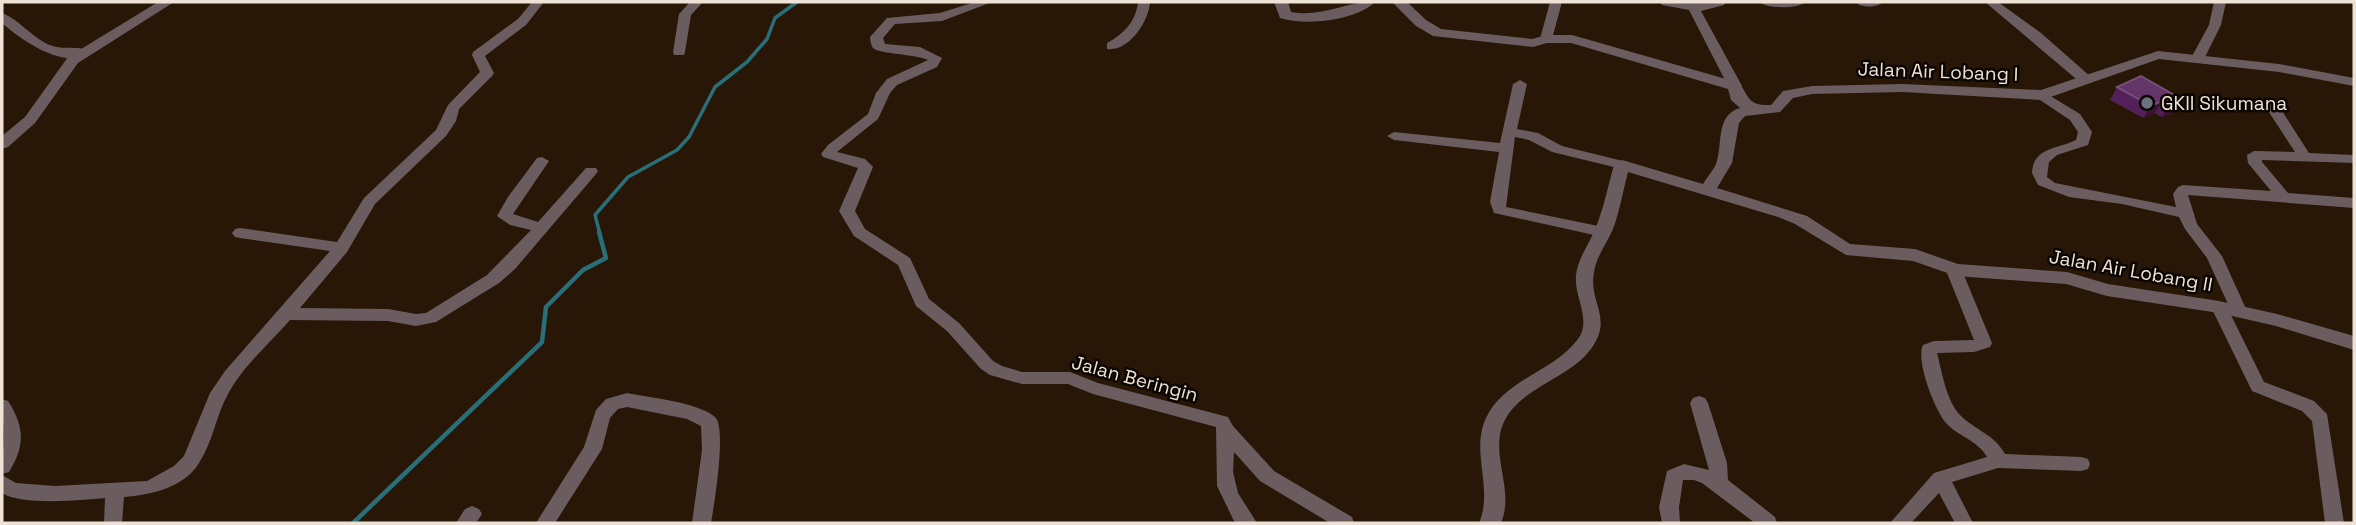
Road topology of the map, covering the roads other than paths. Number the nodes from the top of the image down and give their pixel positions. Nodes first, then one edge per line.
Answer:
1 (167, 2) edge
2 (538, 2) edge
3 (697, 2) edge
4 (986, 2) edge
5 (1144, 2) edge
6 (1281, 2) edge
7 (1368, 2) edge
8 (1399, 2) edge
9 (1556, 2) edge
10 (1666, 2) edge
11 (1720, 2) edge
12 (1765, 2) edge
13 (1800, 2) edge
14 (1861, 2) edge
15 (1877, 2) edge
16 (1992, 2) edge
17 (2221, 2) edge
18 (1696, 8) junction
19 (2, 17) edge
20 (1546, 39) junction
21 (1112, 46) dead end
22 (84, 52) junction
23 (679, 52) dead end
24 (2198, 58) junction
25 (2086, 80) junction
26 (2354, 82) edge
27 (1520, 84) dead end
28 (1735, 86) junction
29 (2042, 95) junction
30 (2270, 103) dead end
31 (1752, 110) junction
32 (1508, 132) junction
33 (1394, 136) dead end
34 (2, 144) edge
35 (1505, 148) junction
36 (2305, 157) junction
37 (2354, 159) edge
38 (542, 161) dead end
39 (1622, 165) junction
40 (591, 171) dead end
41 (1707, 189) junction
42 (2284, 197) junction
43 (2354, 203) edge
44 (2185, 214) junction
45 (541, 227) junction
46 (1603, 232) junction
47 (240, 233) dead end
48 (341, 248) junction
49 (1953, 268) junction
50 (2219, 307) junction
51 (2239, 311) junction
52 (286, 314) junction
53 (2354, 343) edge
54 (1699, 403) dead end
55 (2, 406) edge
56 (1226, 430) junction
57 (1998, 461) junction
58 (2081, 464) dead end
59 (1941, 478) junction
60 (2, 480) edge
61 (1719, 485) junction
62 (115, 489) junction
63 (113, 523) edge
64 (545, 523) edge
65 (702, 523) edge
66 (1247, 523) edge
67 (1345, 523) edge
68 (1490, 523) edge
69 (1671, 523) edge
70 (1768, 523) edge
71 (1899, 523) edge
72 (1964, 523) edge
73 (2335, 523) edge

1 - 22 street
2 - 48 street
3 - 23 street
4 - 56 street, Jalan Beringin
5 - 21 street
6 - 7 street
8 - 20 street
9 - 20 street
10 - 18 street
11 - 18 street
12 - 13 street
14 - 15 street
16 - 25 street
17 - 24 street
18 - 28 street
19 - 22 street
20 - 28 street
22 - 34 street
24 - 25 street, Jalan Air Lobang I
24 - 26 street, Jalan Air Lobang I
25 - 29 street, Jalan Air Lobang I
27 - 32 street
28 - 31 street
29 - 31 street, Jalan Air Lobang I
29 - 44 street
30 - 36 street
31 - 41 street, Jalan Air Lobang I
32 - 35 street
32 - 39 street, Jalan Air Lobang II
33 - 35 street
35 - 46 street
36 - 37 street
36 - 42 street
38 - 45 street
39 - 41 street, Jalan Air Lobang II
39 - 46 street
40 - 45 street
41 - 49 street, Jalan Air Lobang II
42 - 43 street
42 - 44 street
44 - 51 street
45 - 52 street
46 - 68 street
47 - 48 street
48 - 52 street
49 - 50 street, Jalan Air Lobang II
49 - 57 street
50 - 51 street, Jalan Air Lobang II
50 - 73 street
51 - 53 street, Jalan Air Lobang II
52 - 62 street
54 - 61 street
55 - 60 street
56 - 66 street
56 - 67 street
57 - 58 street
57 - 59 street
59 - 71 street
59 - 72 street
60 - 62 street
61 - 69 street
61 - 70 street
62 - 63 street
64 - 65 street

